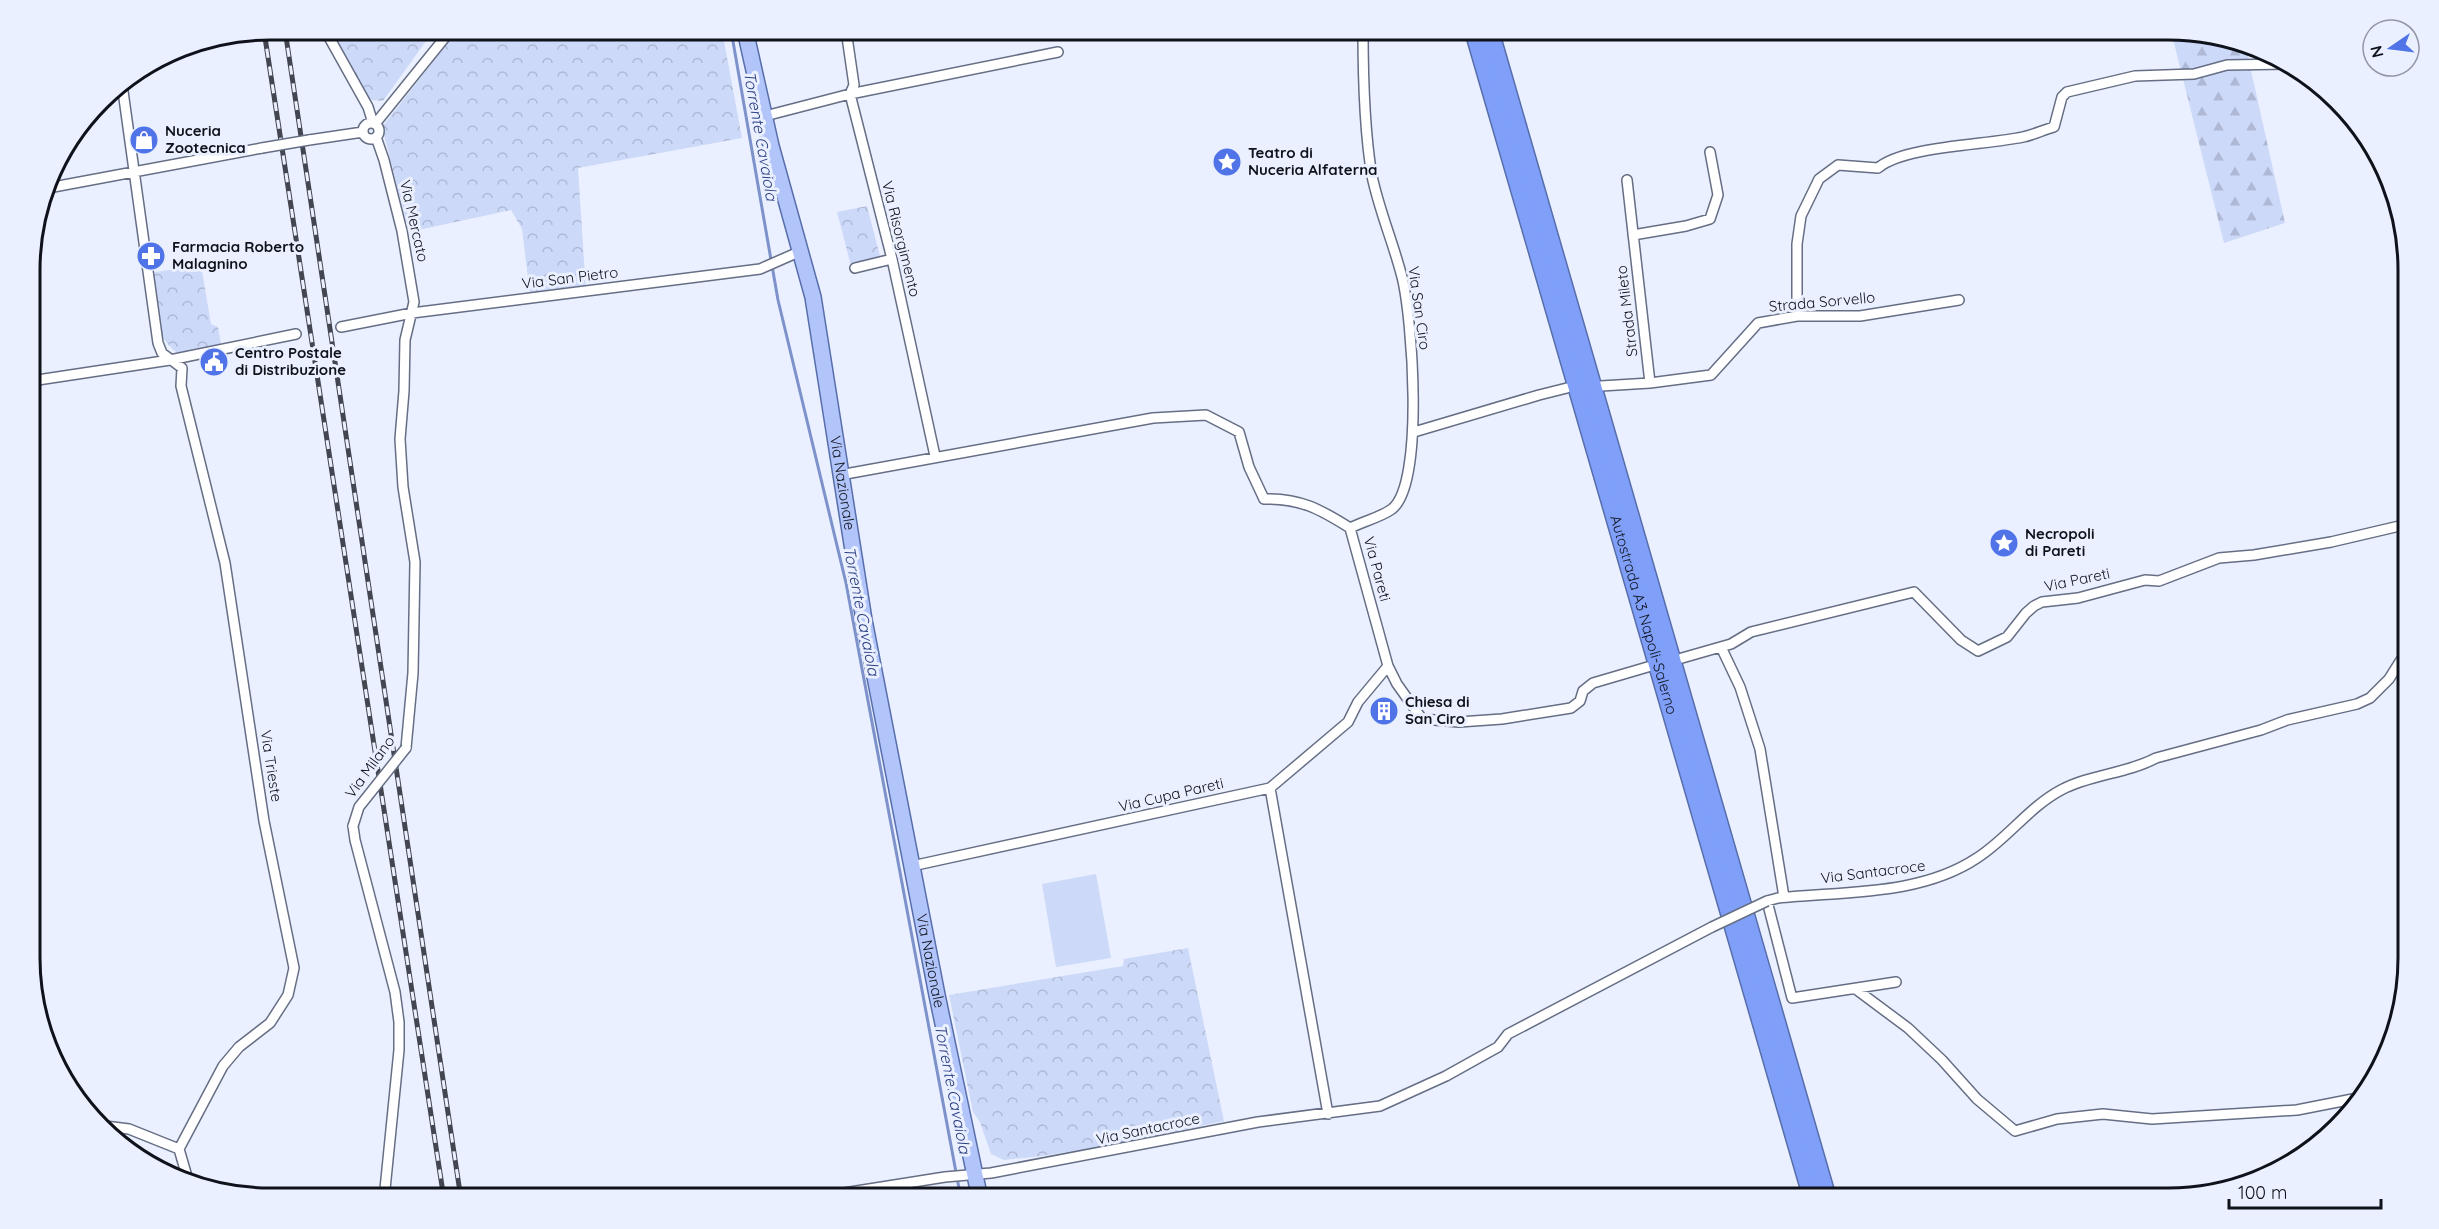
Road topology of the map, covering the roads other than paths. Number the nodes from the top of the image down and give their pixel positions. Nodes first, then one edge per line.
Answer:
1 (331, 40) edge
2 (443, 40) edge
3 (747, 40) edge
4 (847, 40) edge
5 (1363, 40) edge
6 (1477, 40) edge
7 (1492, 40) edge
8 (1058, 52) dead end
9 (2271, 64) edge
10 (123, 93) edge
11 (850, 94) junction
12 (765, 116) junction
13 (374, 123) junction
14 (363, 132) junction
15 (376, 137) junction
16 (1710, 152) dead end
17 (134, 172) junction
18 (1627, 180) dead end
19 (56, 186) edge
20 (1633, 235) junction
21 (794, 254) junction
22 (892, 259) junction
23 (855, 268) dead end
24 (1959, 300) dead end
25 (412, 313) junction
26 (1797, 316) junction
27 (341, 327) dead end
28 (296, 334) dead end
29 (170, 360) junction
30 (40, 380) edge
31 (1650, 383) junction
32 (1601, 386) dead end
33 (1567, 388) dead end
34 (1414, 432) junction
35 (935, 456) junction
36 (840, 474) junction
37 (2398, 526) edge
38 (1350, 528) junction
39 (1721, 647) junction
40 (1682, 658) dead end
41 (2398, 665) edge
42 (1388, 666) junction
43 (1651, 666) dead end
44 (1269, 788) junction
45 (912, 866) junction
46 (1784, 897) junction
47 (1767, 901) junction
48 (1896, 982) dead end
49 (1857, 990) junction
50 (2351, 1099) edge
51 (1328, 1114) junction
52 (114, 1127) edge
53 (179, 1149) junction
54 (186, 1172) edge
55 (974, 1183) edge
56 (385, 1188) edge
57 (876, 1188) edge
58 (1810, 1188) edge
59 (1824, 1188) edge

1 - 13 street
2 - 13 street
3 - 12 main road, Via Nazionale
4 - 11 street, Via Risorgimento
5 - 34 street, Via San Ciro
6 - 58 highway, Autostrada A3 Napoli-Salerno
7 - 59 highway, Autostrada A3 Napoli-Salerno
8 - 11 street
9 - 26 street
10 - 17 street
11 - 12 street
11 - 22 street, Via Risorgimento
12 - 21 main road, Via Nazionale
13 - 14 street
13 - 15 street
14 - 15 street
14 - 17 street, bridge
15 - 25 street, Via Mercato
16 - 20 street
17 - 19 street
17 - 29 street
18 - 20 street, Strada Mileto
20 - 31 street, Strada Mileto
21 - 25 street, Via San Pietro
21 - 36 main road, Via Nazionale
22 - 23 street
22 - 35 street, Via Risorgimento
24 - 26 street, Strada Sorvello
25 - 27 street, Via San Pietro
25 - 56 street, Via Milano, bridge
26 - 31 street, Strada Sorvello
28 - 29 street
29 - 30 street
29 - 53 street, Via Trieste
31 - 32 street, Strada Sorvello
33 - 34 street
34 - 38 street, Via San Ciro
35 - 36 street, Via Pareti
35 - 38 street, Via Pareti
36 - 45 main road, Via Nazionale
37 - 39 street, Via Pareti
38 - 42 street, Via Pareti
39 - 40 street, Via Pareti
39 - 46 street
41 - 46 street, Via Santacroce
42 - 43 street, Via Pareti
42 - 44 street, Via Cupa Pareti
44 - 45 street, Via Cupa Pareti
44 - 51 street
45 - 55 main road, Via Nazionale
46 - 47 street, Via Santacroce
47 - 49 street
47 - 51 street, Via Santacroce, bridge
48 - 49 street
49 - 50 street
51 - 55 street, Via Santacroce
52 - 53 street
53 - 54 street
55 - 57 street, Via Santacroce

